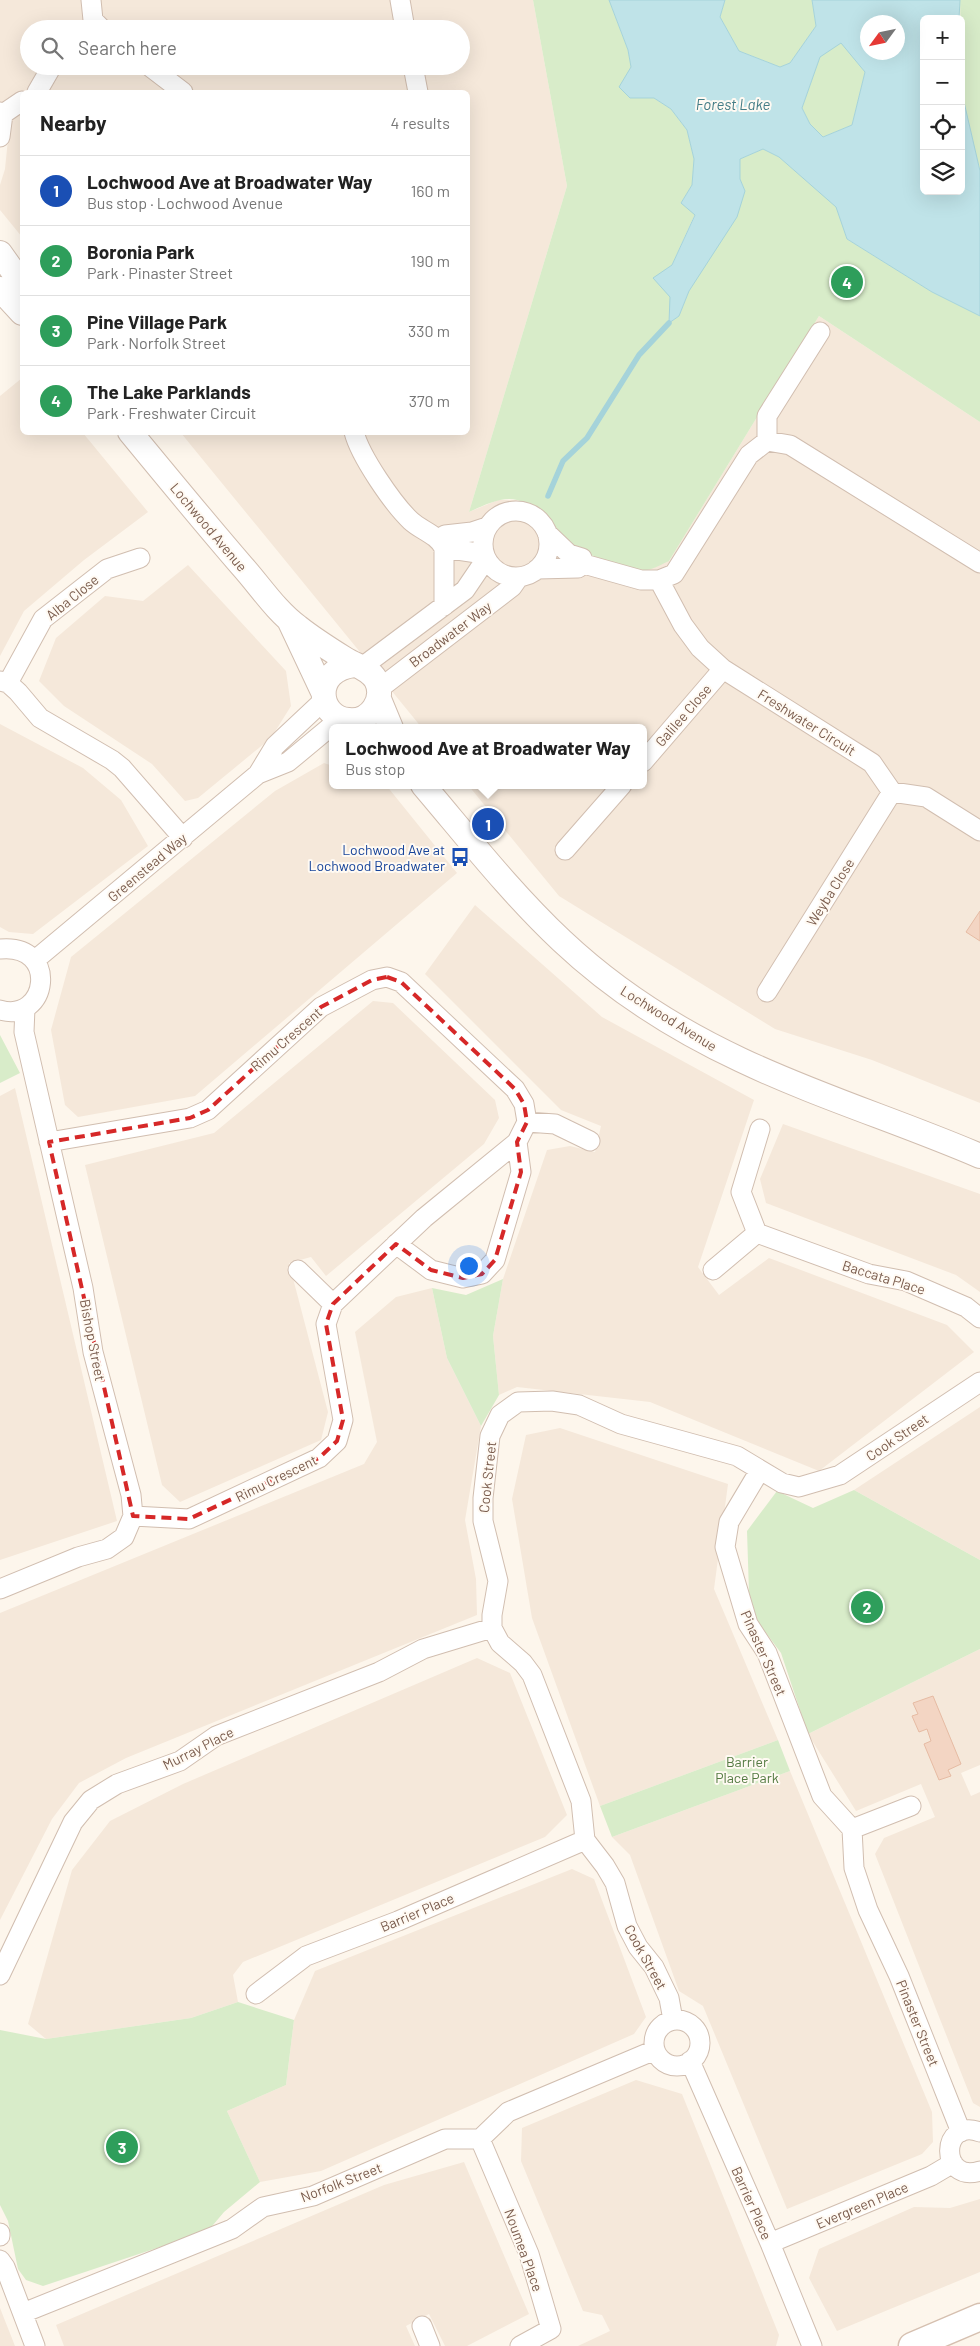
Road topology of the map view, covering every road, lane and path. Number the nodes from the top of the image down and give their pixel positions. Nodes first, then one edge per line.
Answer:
1 (91, 0) edge
2 (400, 0) edge
3 (92, 20) edge
4 (404, 20) edge
5 (47, 75) edge
6 (160, 75) edge
7 (415, 75) edge
8 (38, 90) edge
9 (179, 90) edge
10 (418, 90) edge
11 (20, 102) edge
12 (1, 113) edge
13 (0, 138) edge
14 (0, 254) edge
15 (20, 281) edge
16 (0, 289) edge
17 (20, 311) edge
18 (820, 332) dead end
19 (133, 435) edge
20 (355, 435) edge
21 (768, 441) junction
22 (487, 527) junction
23 (547, 533) junction
24 (442, 544) junction
25 (485, 556) junction
26 (140, 558) dead end
27 (980, 563) edge
28 (584, 564) junction
29 (537, 569) junction
30 (518, 577) junction
31 (659, 580) junction
32 (444, 606) junction
33 (289, 621) junction
34 (358, 666) junction
35 (723, 669) junction
36 (4, 682) edge
37 (379, 694) junction
38 (324, 696) junction
39 (349, 722) edge
40 (390, 724) edge
41 (329, 735) edge
42 (647, 757) edge
43 (258, 774) junction
44 (426, 789) edge
45 (618, 789) edge
46 (892, 792) junction
47 (980, 831) edge
48 (182, 838) junction
49 (565, 850) dead end
50 (0, 949) edge
51 (35, 960) junction
52 (767, 992) dead end
53 (25, 1008) junction
54 (0, 1010) edge
55 (527, 1122) junction
56 (760, 1129) dead end
57 (590, 1141) dead end
58 (49, 1142) junction
59 (517, 1142) junction
60 (980, 1156) edge
61 (756, 1232) junction
62 (396, 1244) junction
63 (298, 1270) dead end
64 (713, 1270) dead end
65 (333, 1304) junction
66 (980, 1318) edge
67 (980, 1382) edge
68 (760, 1470) junction
69 (133, 1516) junction
70 (0, 1589) edge
71 (492, 1628) junction
72 (910, 1806) dead end
73 (852, 1829) junction
74 (585, 1840) junction
75 (0, 1975) edge
76 (256, 1994) dead end
77 (673, 2020) junction
78 (655, 2050) junction
79 (690, 2061) junction
80 (971, 2132) edge
81 (480, 2139) junction
82 (952, 2163) junction
83 (980, 2171) edge
84 (770, 2244) junction
85 (0, 2260) edge
86 (22, 2313) junction
87 (980, 2317) edge
88 (422, 2326) dead end
89 (35, 2346) edge
90 (430, 2346) edge
91 (520, 2346) edge
92 (812, 2346) edge
93 (912, 2346) edge

1 - 3 street
2 - 4 street
5 - 8 street
6 - 9 street
7 - 10 street
11 - 12 street
12 - 13 street
14 - 15 street
16 - 17 street
18 - 21 street
19 - 33 street, Lochwood Avenue
20 - 24 street
21 - 27 street
21 - 31 street
22 - 23 street
22 - 24 street
22 - 25 street, Broadwater Way
23 - 28 street
23 - 29 street
24 - 25 street
24 - 32 street, Broadwater Way
25 - 30 street
25 - 32 street, Broadwater Way
26 - 36 street, Alba Close
28 - 29 street
28 - 31 street
29 - 30 street, Broadwater Way
30 - 37 street, Broadwater Way
31 - 35 street, Freshwater Circuit
32 - 34 street, Broadwater Way
33 - 34 street, Lochwood Avenue
33 - 38 street, Lochwood Avenue
34 - 37 street, Lochwood Avenue
34 - 38 street
35 - 42 street, Galilee Close
35 - 46 street, Freshwater Circuit
36 - 48 street
37 - 39 street
37 - 40 street, Lochwood Avenue
38 - 39 street, Lochwood Avenue
38 - 43 street, Greenstead Way
41 - 43 street, Greenstead Way
43 - 48 street, Greenstead Way
44 - 60 street, Lochwood Avenue
45 - 49 street
46 - 47 street
46 - 52 street, Weyba Close
48 - 51 street, Greenstead Way
50 - 51 street
51 - 53 street
53 - 54 street
53 - 58 street, Bishop Street
55 - 57 street
55 - 58 street, Rimu Crescent
55 - 59 street
56 - 61 street
58 - 69 street, Bishop Street
59 - 62 street
59 - 62 street
61 - 64 street
61 - 66 street, Baccata Place
62 - 65 street
63 - 65 street
65 - 69 street, Rimu Crescent
67 - 68 street, Cook Street
68 - 71 street, Cook Street
68 - 73 street, Pinaster Street
69 - 70 street
71 - 74 street
71 - 75 street, Murray Place
72 - 73 street
73 - 80 street, Pinaster Street
74 - 76 street, Barrier Place
74 - 77 street, Cook Street
77 - 78 street
77 - 79 street
78 - 79 street
78 - 81 street
79 - 84 street, Barrier Place
80 - 82 street
81 - 86 street, Norfolk Street
81 - 91 street, Noumea Place
82 - 83 street
82 - 84 street, Evergreen Place
84 - 92 street, Barrier Place
85 - 86 street
86 - 89 street
87 - 93 main road
88 - 90 street

